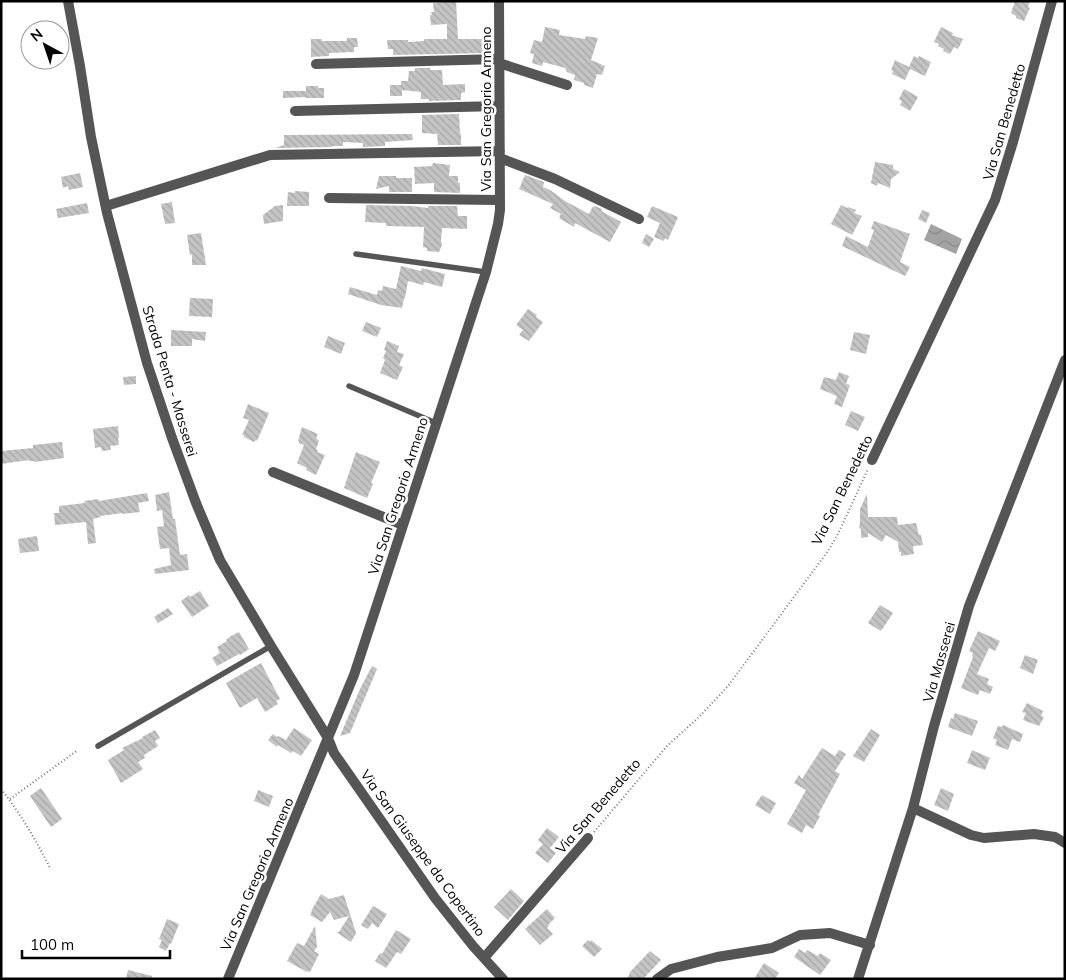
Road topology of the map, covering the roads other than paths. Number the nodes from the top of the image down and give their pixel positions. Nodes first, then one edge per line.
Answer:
1 (68, 1) edge
2 (499, 1) edge
3 (1052, 1) edge
4 (499, 61) junction
5 (316, 64) dead end
6 (567, 85) dead end
7 (500, 106) junction
8 (295, 111) dead end
9 (500, 154) junction
10 (329, 198) dead end
11 (500, 200) junction
12 (106, 206) junction
13 (639, 219) dead end
14 (356, 254) dead end
15 (486, 272) junction
16 (1065, 360) edge
17 (349, 386) dead end
18 (436, 423) junction
19 (872, 460) road end
20 (273, 472) dead end
21 (403, 525) junction
22 (271, 646) junction
23 (328, 738) junction
24 (98, 746) dead end
25 (913, 808) junction
26 (588, 838) road end
27 (1065, 843) edge
28 (870, 944) junction
29 (484, 958) junction
30 (228, 979) edge
31 (503, 979) edge
32 (657, 979) edge
33 (858, 979) edge

1 - 12 street, Strada Penta - Masserei
2 - 4 street, Via San Gregorio Armeno
3 - 19 street, Via San Benedetto
4 - 5 street
4 - 6 street
4 - 7 street, Via San Gregorio Armeno
7 - 8 street
7 - 9 street, Via San Gregorio Armeno
9 - 11 street, Via San Gregorio Armeno
9 - 12 street
9 - 13 street
10 - 11 street
11 - 15 street, Via San Gregorio Armeno
12 - 22 street, Strada Penta - Masserei
14 - 15 lane
15 - 18 street, Via San Gregorio Armeno
16 - 25 street, Via Masserei
17 - 18 lane
18 - 21 street, Via San Gregorio Armeno
20 - 21 street
21 - 23 street, Via San Gregorio Armeno
22 - 23 street, Strada Penta - Masserei
22 - 24 lane
23 - 29 street, Via San Giuseppe da Copertino
23 - 30 street, Via San Gregorio Armeno
25 - 27 street
25 - 28 street, Via Masserei
26 - 29 street, Via San Benedetto
28 - 32 street
28 - 33 street, Via Masserei
29 - 31 street, Via San Giuseppe da Copertino

